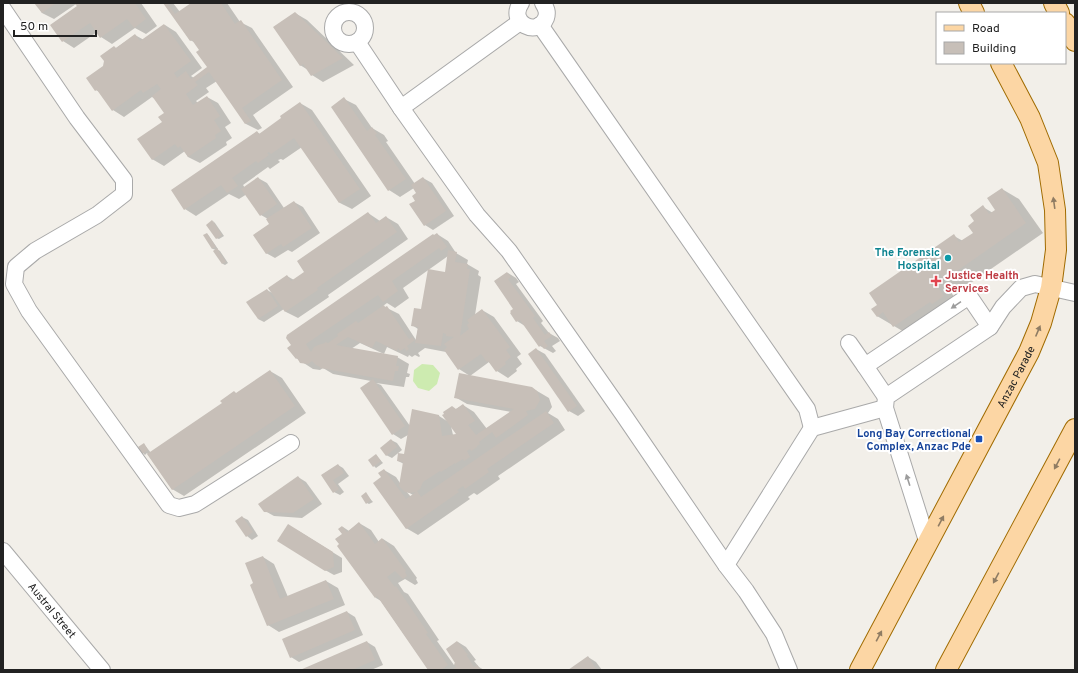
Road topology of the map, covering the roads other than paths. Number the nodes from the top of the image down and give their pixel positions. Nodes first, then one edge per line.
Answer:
1 (520, 3) edge
2 (543, 3) edge
3 (969, 3) edge
4 (1054, 3) edge
5 (3, 9) edge
6 (339, 9) edge
7 (974, 12) edge
8 (1058, 12) edge
9 (520, 22) junction
10 (540, 25) junction
11 (1066, 25) edge
12 (1075, 41) edge
13 (357, 42) junction
14 (1002, 64) edge
15 (401, 108) junction
16 (1051, 288) junction
17 (1075, 293) edge
18 (990, 327) junction
19 (849, 343) dead end
20 (865, 366) junction
21 (886, 403) junction
22 (812, 428) junction
23 (1075, 429) edge
24 (291, 443) dead end
25 (928, 544) junction
26 (3, 551) edge
27 (726, 565) junction
28 (102, 670) edge
29 (789, 670) edge
30 (860, 670) edge
31 (946, 670) edge

1 - 9 street
2 - 10 street
3 - 7 main road
4 - 8 main road
5 - 24 street
6 - 13 street
6 - 13 street
9 - 10 street
9 - 15 street
10 - 22 street
11 - 12 main road
13 - 15 street
16 -> 14 main road, Anzac Parade
15 - 27 street
16 - 17 street
16 - 18 street
25 -> 16 main road, Anzac Parade
18 -> 20 street
18 - 21 street
19 - 20 street
20 - 21 street
21 - 22 street
25 -> 21 street
22 - 27 street
23 -> 31 main road
30 -> 25 main road, Anzac Parade
26 - 28 street, Austral Street
27 - 29 street

